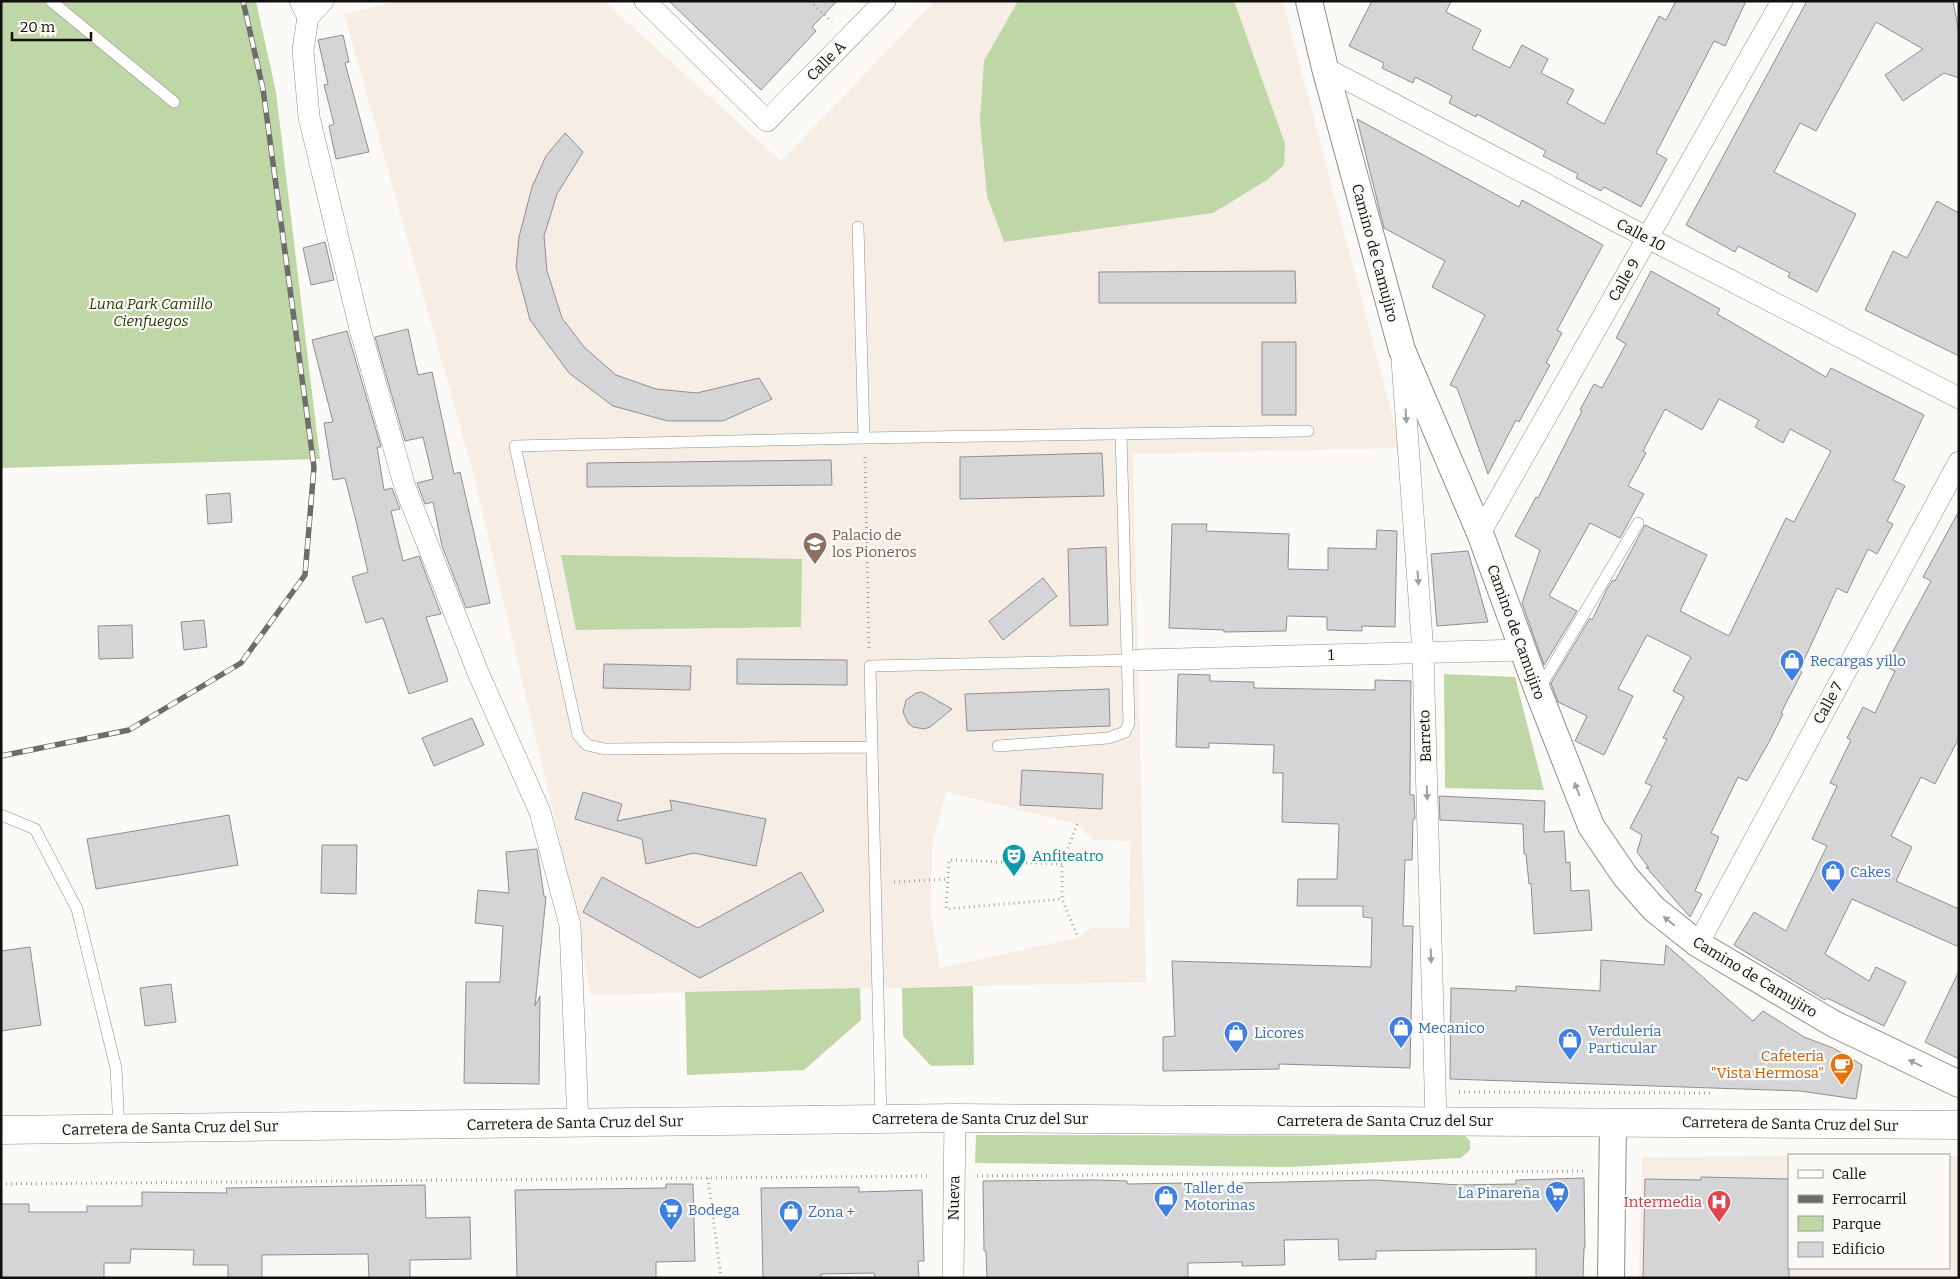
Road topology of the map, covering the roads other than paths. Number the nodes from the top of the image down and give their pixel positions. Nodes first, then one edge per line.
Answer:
1 (51, 1) edge
2 (323, 1) edge
3 (645, 1) edge
4 (885, 1) edge
5 (1309, 1) edge
6 (1782, 1) edge
7 (304, 9) edge
8 (1325, 68) junction
9 (174, 102) dead end
10 (858, 227) dead end
11 (1648, 238) junction
12 (1402, 350) junction
13 (1959, 398) edge
14 (1308, 431) dead end
15 (1121, 434) junction
16 (864, 438) junction
17 (1959, 462) edge
18 (1638, 523) dead end
19 (1480, 533) junction
20 (1523, 650) junction
21 (1423, 653) junction
22 (1132, 660) junction
23 (1538, 691) junction
24 (998, 746) dead end
25 (872, 747) junction
26 (1, 815) edge
27 (1698, 944) junction
28 (1959, 1084) edge
29 (955, 1118) junction
30 (881, 1119) junction
31 (1436, 1122) junction
32 (1613, 1122) junction
33 (578, 1123) junction
34 (1959, 1125) edge
35 (119, 1129) junction
36 (1, 1130) edge
37 (953, 1278) edge
38 (1611, 1278) edge

1 - 9 lane
2 - 7 street
3 - 4 street, Calle A
5 - 8 street, Camino de Camujiro
6 - 11 street, Calle 9
7 - 33 street
8 - 11 street, Calle 10
8 - 12 street, Camino de Camujiro
10 - 16 lane
11 - 13 street, Calle 10
11 - 19 street, Calle 9
12 - 19 street, Camino de Camujiro
12 -> 21 street, Barreto
14 - 15 lane
15 - 16 lane
15 - 22 lane
16 - 25 lane
17 - 27 street, Calle 7
18 - 23 lane
19 - 20 street, Camino de Camujiro
20 - 21 street, 1
20 - 23 street, Camino de Camujiro
21 - 22 street, 1
21 -> 31 street, Barreto
22 - 24 lane
22 - 25 lane
27 -> 23 street, Camino de Camujiro
25 - 30 lane
26 - 35 lane
28 -> 27 street, Camino de Camujiro
29 - 30 main road, Carretera de Santa Cruz del Sur
29 - 31 main road, Carretera de Santa Cruz del Sur
29 - 37 street, Nueva
30 - 33 main road, Carretera de Santa Cruz del Sur
31 - 32 main road, Carretera de Santa Cruz del Sur
32 - 34 main road, Carretera de Santa Cruz del Sur
32 - 38 street
33 - 35 main road, Carretera de Santa Cruz del Sur
35 - 36 main road, Carretera de Santa Cruz del Sur

